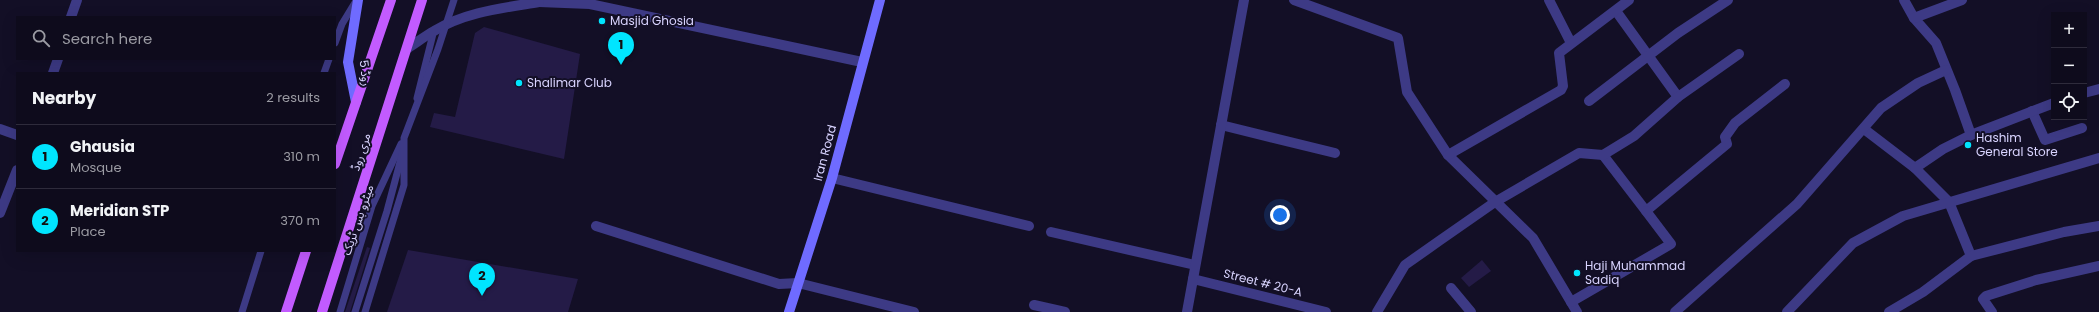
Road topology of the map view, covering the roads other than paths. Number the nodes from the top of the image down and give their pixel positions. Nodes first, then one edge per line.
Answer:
1 (77, 0) edge
2 (357, 0) edge
3 (391, 0) edge
4 (422, 0) edge
5 (454, 0) edge
6 (880, 0) edge
7 (1244, 0) edge
8 (1294, 0) edge
9 (1549, 0) edge
10 (1629, 0) edge
11 (1728, 0) edge
12 (1904, 0) edge
13 (1962, 0) edge
14 (537, 1) edge
15 (1616, 11) junction
16 (71, 16) edge
17 (1914, 18) junction
18 (434, 30) junction
19 (336, 40) edge
20 (1571, 43) junction
21 (408, 48) junction
22 (1739, 54) dead end
23 (1648, 56) junction
24 (58, 60) edge
25 (329, 60) edge
26 (862, 62) junction
27 (1946, 70) junction
28 (53, 72) edge
29 (324, 72) edge
30 (1786, 84) dead end
31 (2099, 89) edge
32 (2087, 93) edge
33 (1678, 97) junction
34 (356, 102) junction
35 (1589, 102) dead end
36 (2051, 104) edge
37 (2032, 111) junction
38 (1221, 125) junction
39 (2082, 128) dead end
40 (0, 129) edge
41 (1864, 129) junction
42 (16, 135) edge
43 (1970, 135) junction
44 (404, 138) junction
45 (1335, 153) dead end
46 (1448, 155) junction
47 (1604, 155) junction
48 (2099, 158) edge
49 (336, 161) edge
50 (1915, 168) junction
51 (16, 173) edge
52 (832, 178) junction
53 (1495, 202) junction
54 (1949, 202) junction
55 (1646, 211) junction
56 (0, 213) edge
57 (596, 226) dead end
58 (1028, 226) dead end
59 (2099, 226) edge
60 (1051, 232) dead end
61 (261, 252) edge
62 (306, 252) edge
63 (1971, 256) junction
64 (1196, 265) junction
65 (2099, 266) edge
66 (1193, 279) junction
67 (798, 283) junction
68 (1451, 288) dead end
69 (1571, 302) junction
70 (1034, 305) dead end
71 (242, 312) edge
72 (286, 312) edge
73 (322, 312) edge
74 (340, 312) edge
75 (355, 312) edge
76 (365, 312) edge
77 (789, 312) edge
78 (914, 312) edge
79 (1065, 312) edge
80 (1187, 312) edge
81 (1326, 312) edge
82 (1376, 312) edge
83 (1470, 312) edge
84 (1577, 312) edge
85 (1676, 312) edge
86 (1787, 312) edge
87 (1889, 312) edge
88 (1992, 312) edge

1 - 16 street
2 - 19 lane
2 - 34 main road, روڈ 5
3 - 34 main road, مری روڈ
4 - 21 main road, مری روڈ
5 - 44 lane, میٹرو بس ٹریک, bridge
6 - 26 main road, Iran Road
7 - 38 street
8 - 46 street
9 - 20 street
10 - 15 street
11 - 23 street
12 - 17 street
13 - 17 street
14 - 18 street
14 - 26 street
15 - 20 street
15 - 23 street
17 - 27 street
18 - 21 street
18 - 75 lane
20 - 46 street
21 - 73 main road, مری روڈ
22 - 33 street
23 - 33 street
23 - 35 street
24 - 28 street
25 - 29 lane
26 - 52 main road, Iran Road
27 - 41 street
27 - 43 street
30 - 55 street
31 - 32 street
33 - 47 street
34 - 49 main road, مری روڈ
36 - 37 street
37 - 39 street
37 - 43 street
38 - 45 street
38 - 64 street
40 - 42 street
41 - 50 street
41 - 85 street
43 - 50 street
44 - 74 lane, میٹرو بس ٹریک
44 - 76 lane, میٹرو بس ٹریک, bridge
46 - 53 street
47 - 53 street
47 - 55 street
48 - 54 street
50 - 54 street
51 - 56 street
52 - 58 street
52 - 67 main road, Iran Road
53 - 69 street
53 - 82 street
54 - 63 street
54 - 86 street
55 - 69 street
57 - 67 street
59 - 63 street
60 - 64 street
61 - 71 lane
62 - 72 main road
63 - 87 street
64 - 66 street
65 - 88 street
66 - 80 street
66 - 81 street, Street # 20-A
67 - 77 main road, Iran Road
67 - 78 street
68 - 83 street
69 - 84 street
70 - 79 street

